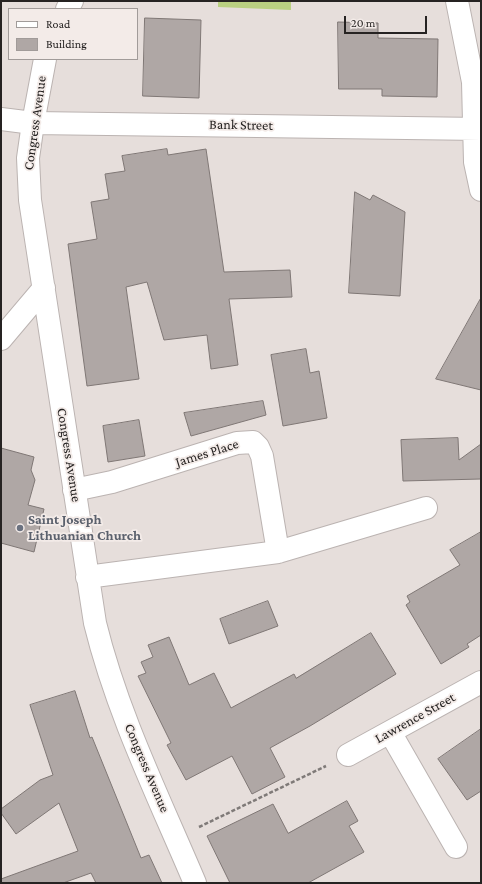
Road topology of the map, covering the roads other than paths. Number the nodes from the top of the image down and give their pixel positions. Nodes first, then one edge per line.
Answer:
1 (457, 1) edge
2 (45, 60) edge
3 (1, 119) edge
4 (33, 123) junction
5 (478, 129) edge
6 (481, 190) edge
7 (44, 288) junction
8 (1, 339) edge
9 (74, 490) junction
10 (426, 508) dead end
11 (278, 552) junction
12 (87, 577) junction
13 (481, 682) edge
14 (390, 732) junction
15 (348, 755) road end
16 (456, 847) dead end
17 (195, 883) edge

1 - 5 street
2 - 4 street, Congress Avenue
3 - 4 street, Bank Street
4 - 5 street, Bank Street
4 - 7 street, Congress Avenue
5 - 6 street
7 - 8 street
7 - 9 street, Congress Avenue
9 - 11 street, James Place
9 - 12 street, Congress Avenue
10 - 11 street
11 - 12 street
12 - 17 street, Congress Avenue
13 - 14 street, Lawrence Street
14 - 15 street, Lawrence Street
14 - 16 street

